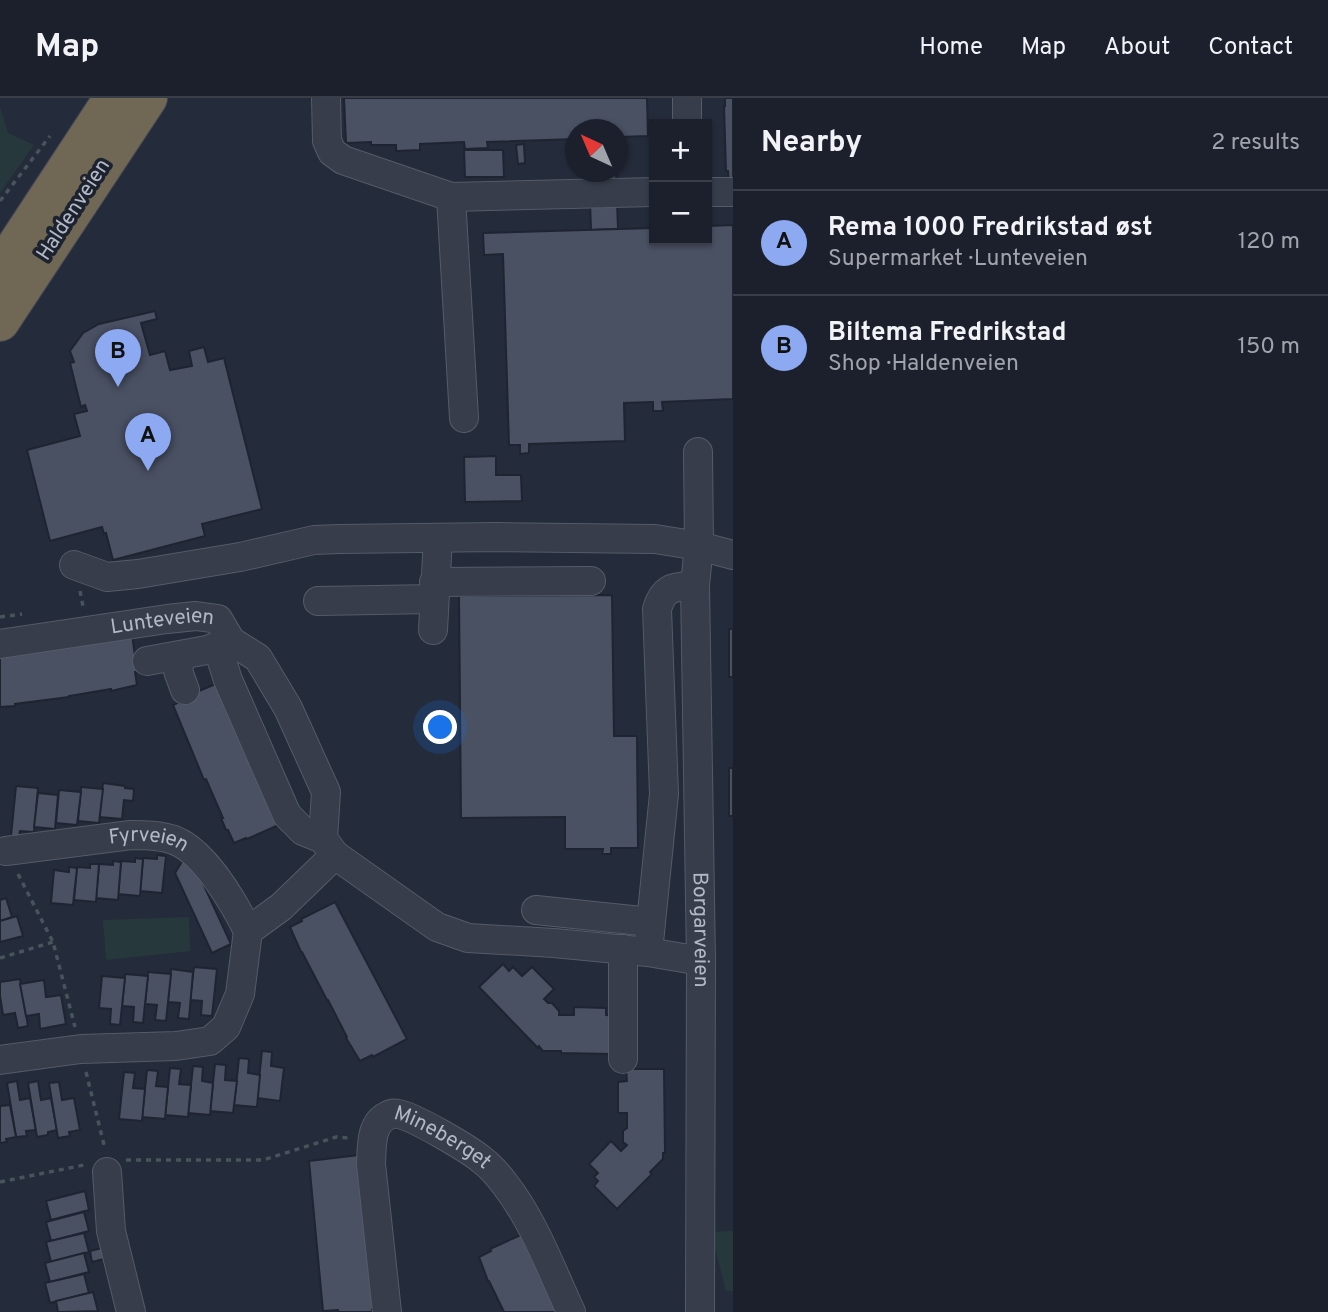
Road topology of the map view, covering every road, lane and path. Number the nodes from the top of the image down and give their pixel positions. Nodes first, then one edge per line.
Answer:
1 (113, 98) edge
2 (148, 98) edge
3 (326, 98) edge
4 (687, 98) edge
5 (687, 119) edge
6 (56, 129) dead end
7 (649, 192) edge
8 (712, 192) edge
9 (733, 192) edge
10 (451, 197) junction
11 (0, 201) edge
12 (0, 270) edge
13 (0, 322) edge
14 (464, 418) dead end
15 (698, 452) dead end
16 (497, 537) junction
17 (438, 538) junction
18 (699, 547) junction
19 (733, 555) edge
20 (74, 565) dead end
21 (591, 580) dead end
22 (494, 581) junction
23 (695, 585) junction
24 (434, 591) junction
25 (318, 601) dead end
26 (28, 613) dead end
27 (0, 617) edge
28 (433, 630) dead end
29 (231, 641) junction
30 (0, 644) edge
31 (181, 655) junction
32 (147, 661) dead end
33 (185, 690) dead end
34 (697, 710) junction
35 (660, 713) junction
36 (698, 793) junction
37 (664, 794) junction
38 (329, 847) junction
39 (6, 851) joint
40 (536, 909) dead end
41 (651, 922) junction
42 (248, 931) junction
43 (53, 942) junction
44 (636, 951) junction
45 (0, 958) edge
46 (701, 961) junction
47 (81, 1049) junction
48 (0, 1059) edge
49 (624, 1059) dead end
50 (372, 1141) junction
51 (107, 1166) junction
52 (0, 1182) edge
53 (131, 1312) edge
54 (387, 1312) edge
55 (571, 1312) edge
56 (700, 1312) edge

1 - 12 highway, Haldenveien
2 - 13 highway, Haldenveien
3 - 10 street
4 - 5 street
6 - 11 path
7 - 10 street
8 - 9 street
10 - 14 street
15 - 18 street, Borgarveien
16 - 17 street
16 - 18 street
16 - 22 street
17 - 20 street
17 - 24 street
18 - 19 street
18 - 23 street, Borgarveien
21 - 22 street
22 - 24 street
23 - 34 street, Borgarveien
23 - 35 street
24 - 25 street
24 - 28 street
26 - 27 path
29 - 30 street, Lunteveien
29 - 31 street
29 - 38 street, Lunteveien
29 - 38 street
31 - 32 street
31 - 33 street
34 - 35 street
34 - 36 street, Borgarveien
35 - 37 street
36 - 37 street
36 - 46 street, Borgarveien
37 - 41 street
38 - 42 street
38 - 44 street
39 - 42 street, Fyrveien
39 - 43 path
40 - 41 street
41 - 44 street
42 - 47 street
43 - 45 path
43 - 47 path
44 - 46 street
44 - 49 street
46 - 56 street, Borgarveien
47 - 48 street
47 - 51 path
50 - 51 path
50 - 54 street, Mineberget
50 - 55 street, Mineberget
51 - 52 path
51 - 53 street

